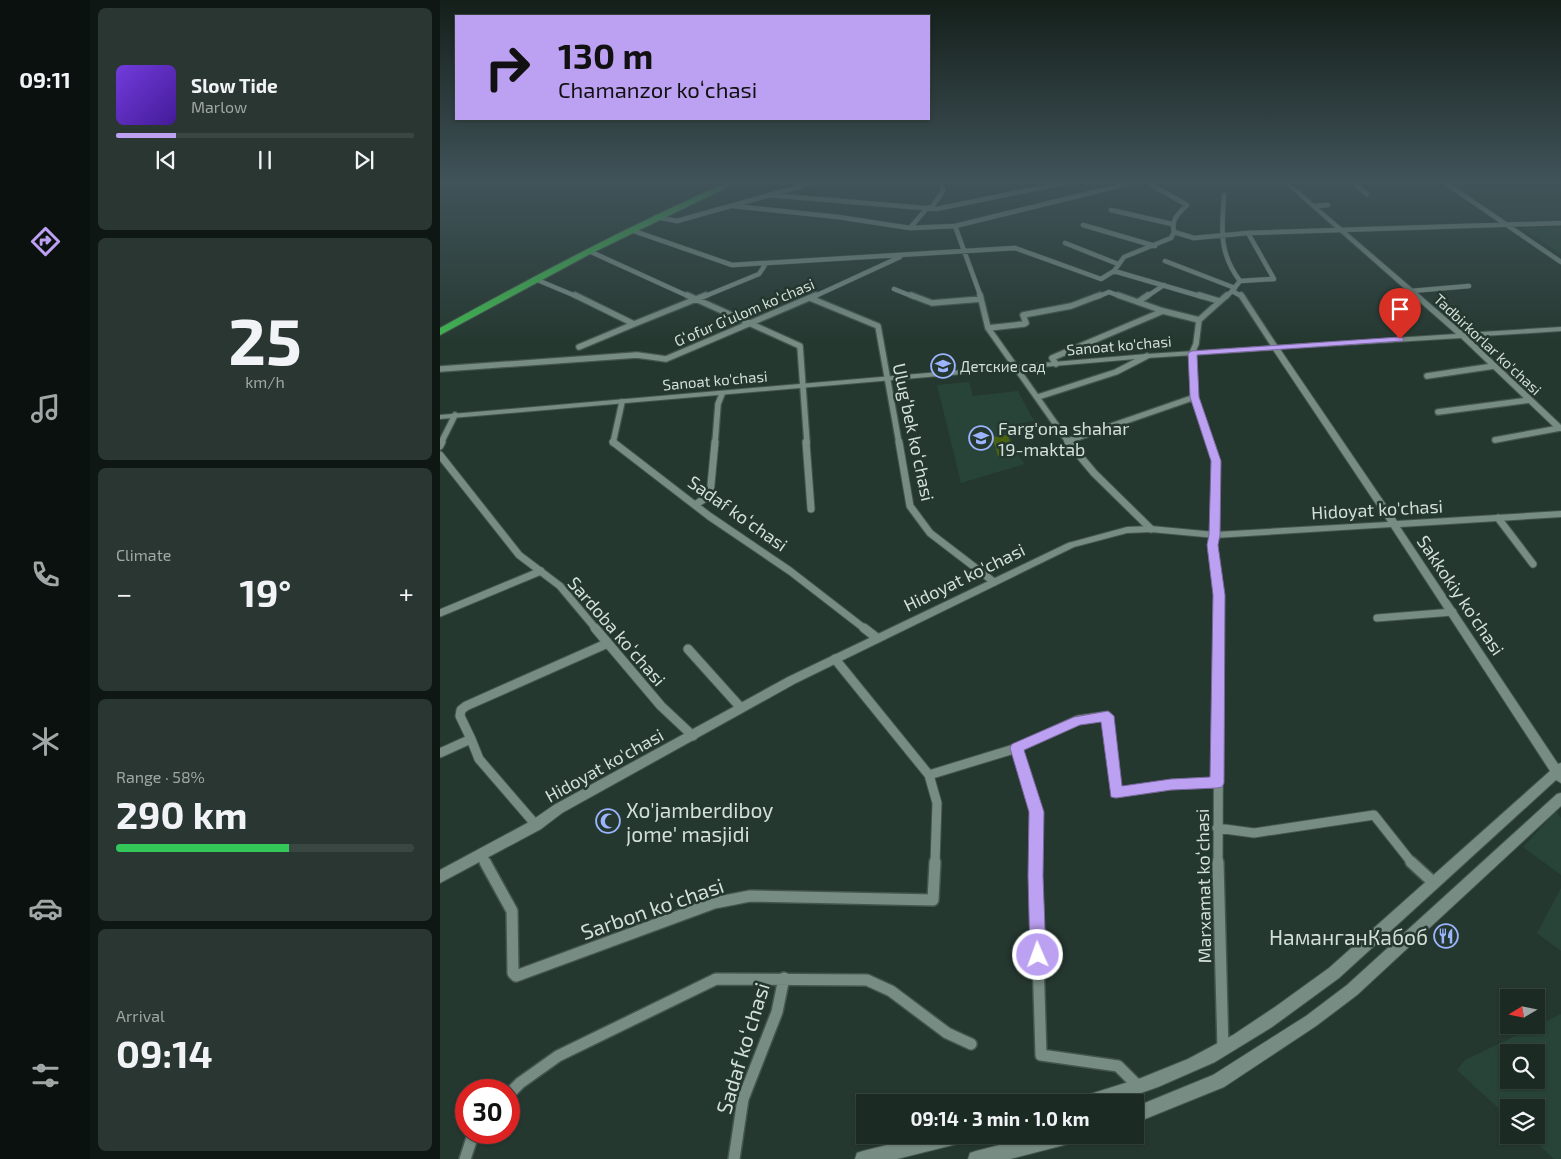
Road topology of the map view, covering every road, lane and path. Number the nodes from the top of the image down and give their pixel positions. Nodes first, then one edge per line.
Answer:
1 (619, 234) edge
2 (623, 234) edge
3 (644, 234) edge
4 (959, 234) edge
5 (1114, 234) edge
6 (1173, 234) edge
7 (1181, 234) edge
8 (1222, 234) joint
9 (1249, 234) edge
10 (1347, 234) edge
11 (1520, 234) edge
12 (1066, 243) dead end
13 (1155, 246) junction
14 (588, 251) junction
15 (966, 251) junction
16 (902, 256) junction
17 (1165, 261) dead end
18 (1561, 262) edge
19 (1118, 264) junction
20 (765, 265) junction
21 (739, 266) junction
22 (1114, 271) junction
23 (759, 274) junction
24 (535, 279) junction
25 (1240, 281) junction
26 (1164, 286) junction
27 (1469, 286) dead end
28 (894, 289) dead end
29 (1233, 290) junction
30 (1411, 291) junction
31 (810, 298) junction
32 (696, 299) junction
33 (981, 299) junction
34 (1138, 302) junction
35 (1219, 302) junction
36 (1163, 311) junction
37 (1199, 320) junction
38 (634, 324) junction
39 (750, 324) junction
40 (440, 325) edge
41 (988, 328) junction
42 (1561, 329) edge
43 (440, 332) edge
44 (1462, 335) junction
45 (579, 347) dead end
46 (1275, 347) junction
47 (1192, 353) junction
48 (1147, 356) junction
49 (1056, 364) junction
50 (1494, 366) junction
51 (1018, 368) junction
52 (440, 369) edge
53 (1427, 376) dead end
54 (887, 379) junction
55 (804, 386) junction
56 (722, 394) junction
57 (1038, 397) junction
58 (1195, 397) junction
59 (1530, 400) junction
60 (622, 402) junction
61 (1438, 412) dead end
62 (456, 415) junction
63 (440, 417) edge
64 (1560, 429) edge
65 (1495, 440) dead end
66 (1068, 441) junction
67 (440, 446) edge
68 (440, 455) edge
69 (695, 505) junction
70 (811, 509) dead end
71 (1561, 514) edge
72 (1498, 518) junction
73 (1395, 526) junction
74 (1152, 529) junction
75 (1215, 535) junction
76 (1533, 564) dead end
77 (541, 571) junction
78 (994, 582) junction
79 (1453, 612) junction
80 (440, 613) edge
81 (1377, 618) dead end
82 (877, 638) junction
83 (608, 643) junction
84 (688, 649) dead end
85 (835, 659) junction
86 (741, 708) junction
87 (693, 736) junction
88 (471, 739) junction
89 (1017, 748) junction
90 (440, 753) edge
91 (1560, 773) edge
92 (929, 774) junction
93 (1217, 783) junction
94 (1561, 798) edge
95 (536, 825) junction
96 (1217, 828) junction
97 (481, 855) junction
98 (440, 876) edge
99 (1434, 883) junction
100 (784, 978) junction
101 (971, 1044) dead end
102 (1224, 1049) junction
103 (520, 1083) edge
104 (1138, 1086) junction
105 (1114, 1094) edge
106 (1144, 1111) edge
107 (470, 1144) edge
108 (924, 1144) edge
109 (1036, 1144) edge
110 (465, 1159) edge
111 (734, 1159) edge
112 (863, 1159) edge
113 (976, 1159) edge

1 - 40 highway
2 - 14 highway
3 - 21 street
4 - 15 street
5 - 13 street
6 - 13 street
7 - 8 street
8 - 25 street
9 - 25 street
10 - 30 main road, Tadbirkorlar ko'chasi
11 - 18 street
12 - 19 street
13 - 19 street
14 - 24 highway
14 - 32 street
15 - 16 street
15 - 22 street
15 - 33 street
16 - 20 street
16 - 31 street, Gʻofur Gʻulom koʻchasi
17 - 29 street
19 - 22 street
20 - 21 street
20 - 23 street
21 - 23 street
22 - 26 street
23 - 32 street
24 - 38 street
24 - 43 highway
25 - 29 street
26 - 34 street
26 - 35 street
27 - 30 street
28 - 33 street
29 - 35 street
29 - 46 street, Sakkokiy ko'chasi
30 - 44 main road, Tadbirkorlar ko'chasi
31 - 39 street, Gʻofur Gʻulom koʻchasi
31 - 54 street, Ulugʻbek koʻchasi
32 - 38 street
32 - 39 street
33 - 41 street
34 - 36 street
34 - 41 street
35 - 37 street
36 - 37 street
36 - 49 street
37 - 47 street, Marxamat koʻchasi
38 - 45 street
39 - 52 street, Gʻofur Gʻulom koʻchasi
39 - 55 street
41 - 51 street
42 - 44 main road, Sanoat ko'chasi
44 - 46 main road, Sanoat ko'chasi
44 - 50 main road, Tadbirkorlar ko'chasi
46 - 47 main road, Sanoat ko'chasi
46 - 73 main road, Sakkokiy ko'chasi
47 - 48 main road, Sanoat ko'chasi
47 - 58 street, Marxamat koʻchasi
48 - 49 main road, Sanoat ko'chasi
48 - 57 street
49 - 51 main road, Sanoat ko'chasi
50 - 53 street
50 - 59 main road, Tadbirkorlar ko'chasi
51 - 54 main road, Sanoat ko'chasi
51 - 57 street
54 - 55 main road, Sanoat ko'chasi
54 - 78 street, Ulugʻbek koʻchasi
55 - 56 main road, Sanoat ko'chasi
55 - 70 street
56 - 60 main road, Sanoat ko'chasi
56 - 69 street
57 - 66 street
58 - 66 street
58 - 75 street, Marxamat koʻchasi
59 - 61 street
59 - 64 main road, Tadbirkorlar ko'chasi
60 - 62 main road, Sanoat ko'chasi
60 - 69 street, Sadaf koʻchasi
62 - 63 main road, Sanoat ko'chasi
62 - 67 street
64 - 65 street
66 - 74 street
68 - 77 street, Sardoba koʻchasi
69 - 82 street, Sadaf koʻchasi
71 - 72 main road, Hidoyat ko'chasi
72 - 73 main road, Hidoyat ko'chasi
72 - 76 street
73 - 75 main road, Hidoyat ko'chasi
73 - 79 main road, Sakkokiy ko'chasi
74 - 75 main road, Hidoyat ko'chasi
74 - 78 main road, Hidoyat ko'chasi
75 - 93 street, Marxamat koʻchasi
77 - 80 street
77 - 83 street, Sardoba koʻchasi
78 - 82 main road, Hidoyat ko'chasi
79 - 81 street
79 - 91 main road, Sakkokiy ko'chasi
82 - 85 main road, Hidoyat ko'chasi
83 - 87 street, Sardoba koʻchasi
83 - 88 street
84 - 86 street
85 - 86 main road, Hidoyat ko'chasi
85 - 92 street
86 - 87 main road, Hidoyat ko'chasi
87 - 95 main road, Hidoyat ko'chasi
88 - 90 street
88 - 95 street
89 - 92 street
89 - 93 street
89 - 104 street
91 - 99 main road
92 - 97 street, Sarbon koʻchasi
93 - 96 street, Marxamat koʻchasi
94 - 106 main road
95 - 97 main road, Hidoyat ko'chasi
96 - 99 street
96 - 102 street, Marxamat koʻchasi
97 - 98 main road, Hidoyat ko'chasi
99 - 102 main road
100 - 101 street
100 - 103 street
100 - 111 street, Sadaf koʻchasi
102 - 104 main road
104 - 105 main road
107 - 110 street
108 - 112 main road
109 - 113 main road

